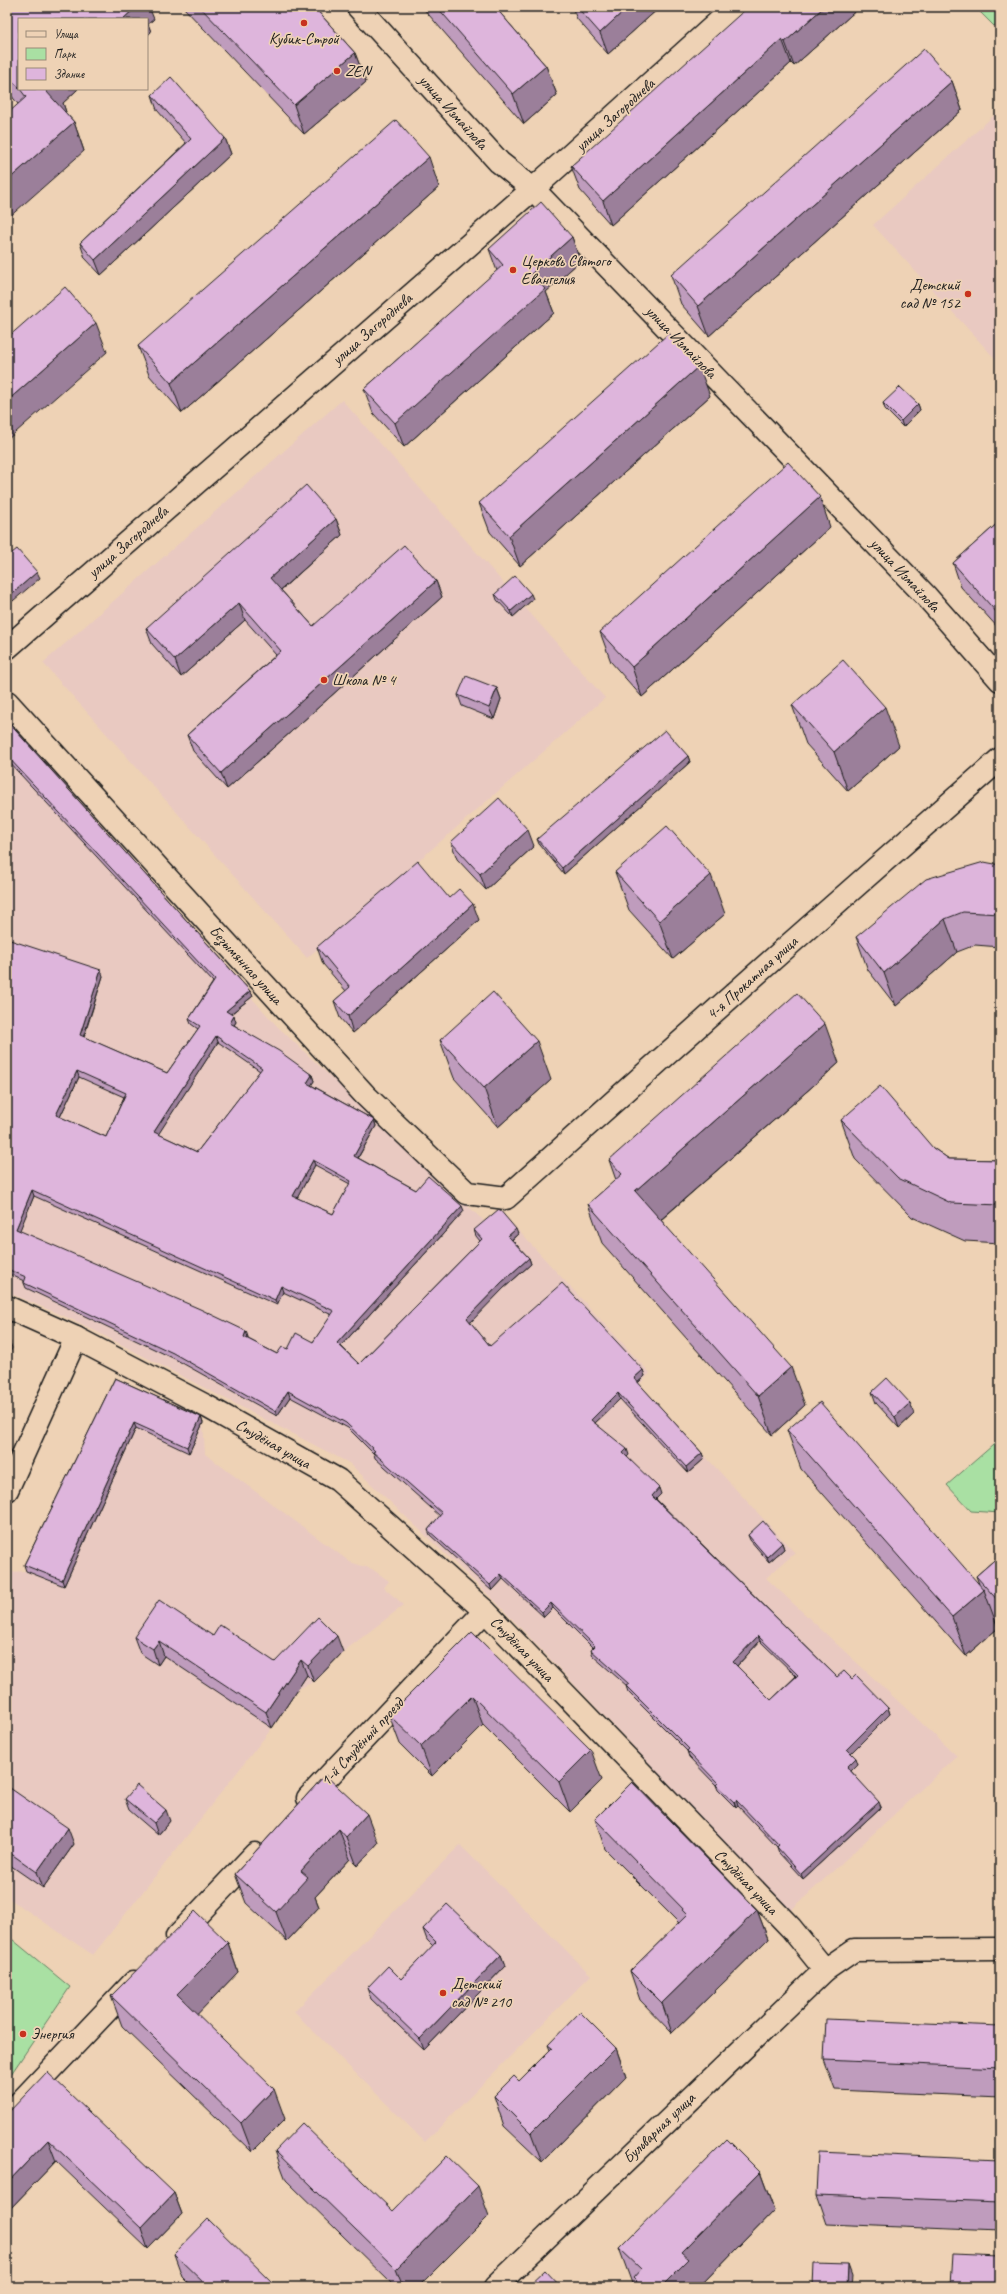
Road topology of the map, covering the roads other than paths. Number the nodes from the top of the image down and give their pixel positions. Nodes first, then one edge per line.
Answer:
1 (358, 7) edge
2 (735, 7) edge
3 (533, 189) junction
4 (7, 648) edge
5 (1000, 680) edge
6 (7, 702) edge
7 (1000, 759) edge
8 (506, 1198) joint
9 (7, 1307) edge
10 (76, 1338) junction
11 (7, 1490) edge
12 (485, 1611) junction
13 (295, 1812) edge
14 (268, 1840) edge
15 (1000, 1948) edge
16 (165, 1949) edge
17 (149, 1966) edge
18 (825, 1970) junction
19 (7, 2116) edge
20 (495, 2287) edge

1 - 3 street, улица Измайлова
2 - 3 street, улица Загороднева
3 - 4 street, улица Загороднева
3 - 5 street, улица Измайлова
6 - 8 street, Безымянная улица
7 - 8 street, 4-я Прокатная улица
9 - 10 street, Студёная улица
10 - 11 street
10 - 12 street, Студёная улица
12 - 13 street, 1-й Студёный проезд
12 - 18 street, Студёная улица
14 - 16 street
15 - 18 street
17 - 19 street
18 - 20 street, Бульварная улица

